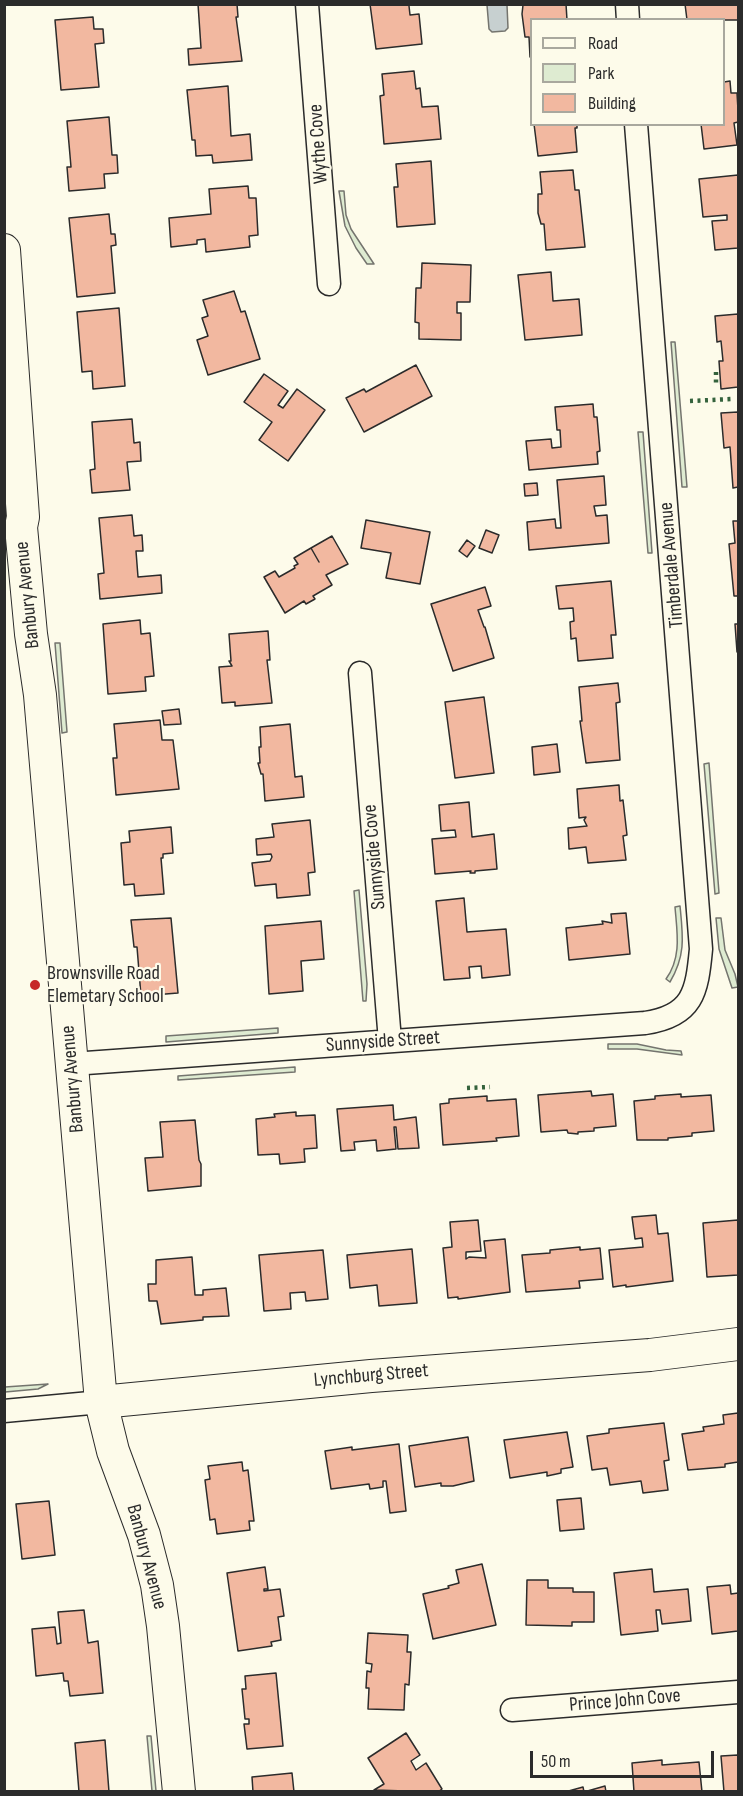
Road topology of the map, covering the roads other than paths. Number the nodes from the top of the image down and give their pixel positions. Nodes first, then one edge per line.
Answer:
1 (308, 4) edge
2 (636, 126) edge
3 (4, 250) edge
4 (329, 284) dead end
5 (7, 313) edge
6 (360, 673) dead end
7 (687, 1004) joint
8 (390, 1041) junction
9 (72, 1064) junction
10 (738, 1344) edge
11 (101, 1402) junction
12 (4, 1411) edge
13 (738, 1692) edge
14 (512, 1710) dead end
15 (179, 1791) edge

1 - 4 street, Wythe Cove
2 - 7 street, Timberdale Avenue
3 - 5 street, Banbury Avenue
5 - 9 street, Banbury Avenue
6 - 8 street, Sunnyside Cove
7 - 8 street, Sunnyside Street
8 - 9 street, Sunnyside Street
9 - 11 street, Banbury Avenue
10 - 11 street, Lynchburg Street
11 - 12 street, Lynchburg Street
11 - 15 street, Banbury Avenue
13 - 14 street, Prince John Cove

